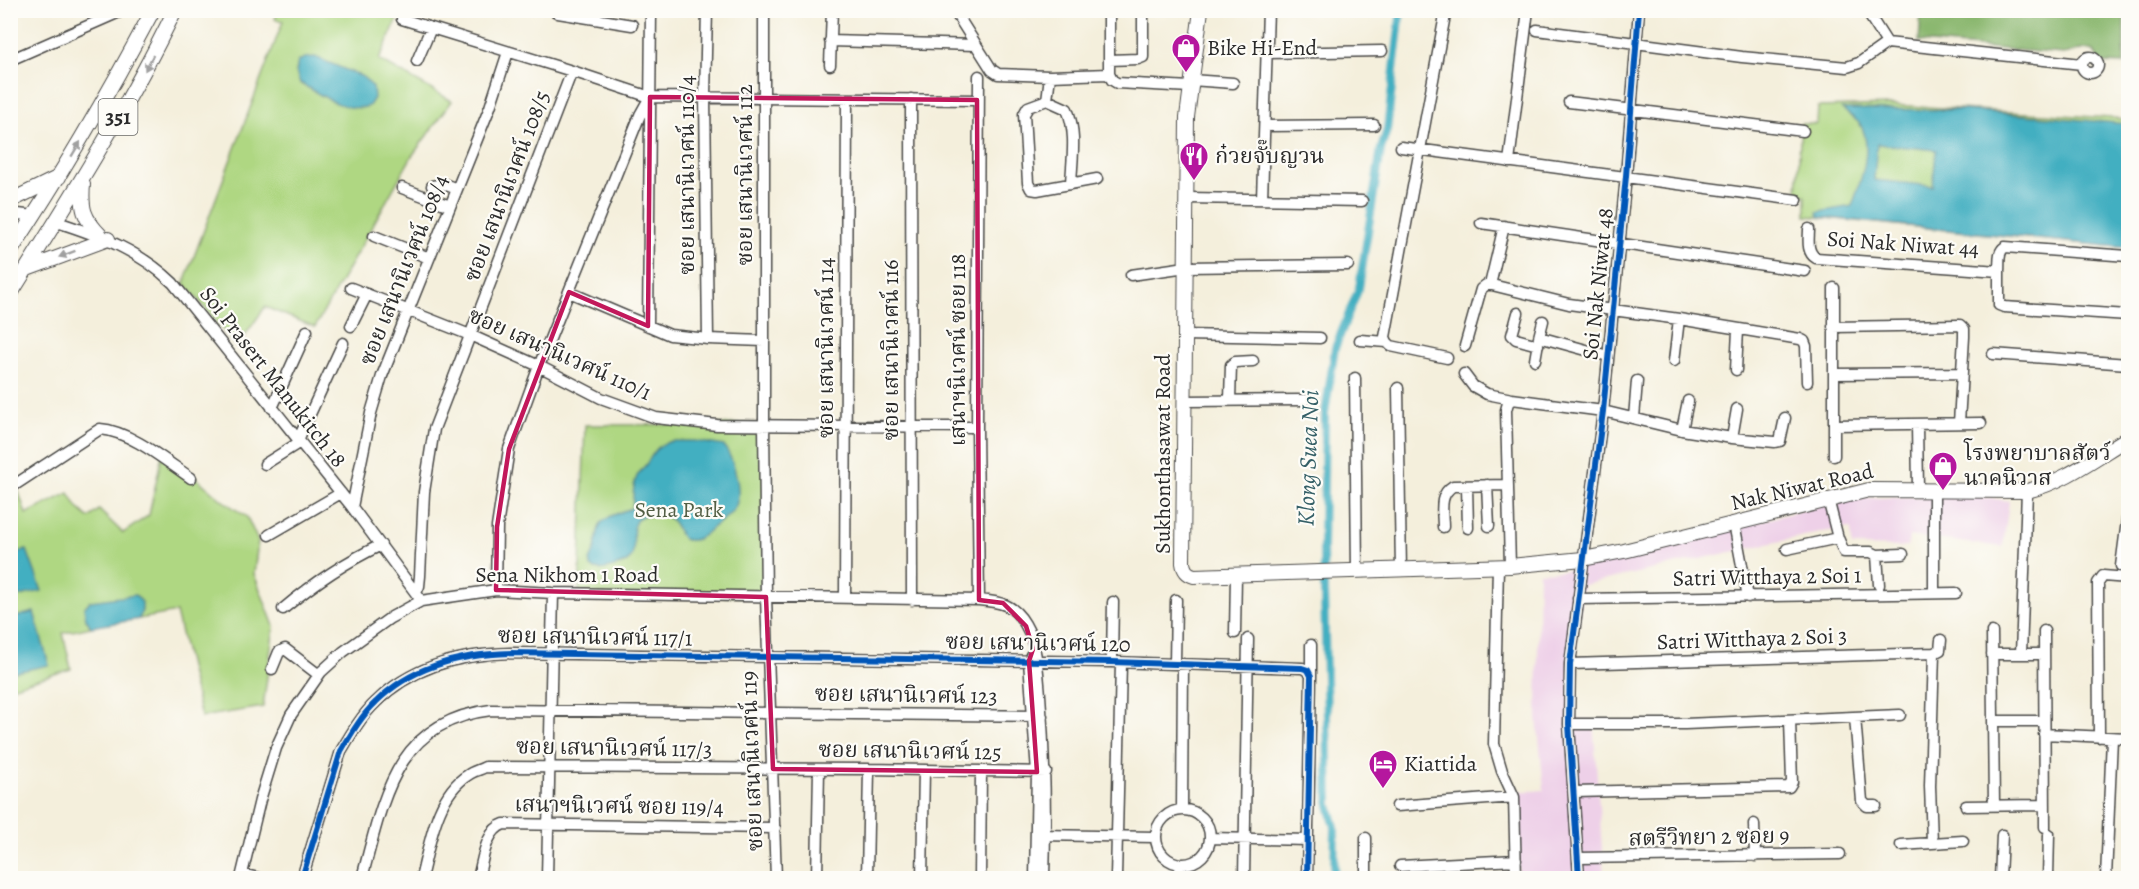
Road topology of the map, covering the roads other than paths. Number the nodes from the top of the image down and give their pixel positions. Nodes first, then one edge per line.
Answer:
1 (124, 10) edge
2 (153, 10) edge
3 (175, 10) edge
4 (553, 10) edge
5 (651, 10) edge
6 (707, 10) edge
7 (764, 10) edge
8 (831, 10) edge
9 (954, 10) edge
10 (1109, 10) edge
11 (1143, 10) edge
12 (1201, 10) edge
13 (1268, 10) edge
14 (1446, 10) edge
15 (1528, 10) edge
16 (1639, 10) edge
17 (1866, 10) edge
18 (593, 15) edge
19 (402, 20) dead end
20 (632, 25) dead end
21 (431, 28) junction
22 (1537, 30) dead end
23 (830, 41) junction
24 (1636, 42) junction
25 (1887, 43) junction
26 (976, 45) junction
27 (1382, 51) dead end
28 (508, 52) junction
29 (1267, 53) junction
30 (10, 60) edge
31 (1109, 60) junction
32 (417, 61) dead end
33 (2082, 64) dead end
34 (830, 65) dead end
35 (572, 71) junction
36 (1109, 74) junction
37 (979, 76) dead end
38 (1050, 76) junction
39 (1191, 83) junction
40 (1233, 83) dead end
41 (705, 96) junction
42 (650, 97) junction
43 (765, 98) junction
44 (847, 99) junction
45 (911, 99) junction
46 (977, 100) junction
47 (1047, 100) junction
48 (1569, 102) dead end
49 (1631, 108) junction
50 (1374, 125) dead end
51 (1264, 126) junction
52 (1803, 131) dead end
53 (1401, 147) dead end
54 (1421, 150) junction
55 (1509, 162) junction
56 (1626, 176) junction
57 (59, 177) junction
58 (83, 178) junction
59 (1097, 179) dead end
60 (1071, 184) junction
61 (432, 186) dead end
62 (402, 188) dead end
63 (457, 189) junction
64 (1187, 198) junction
65 (1262, 199) junction
66 (1797, 200) dead end
67 (10, 201) edge
68 (1362, 201) dead end
69 (450, 206) junction
70 (10, 213) edge
71 (34, 216) junction
72 (57, 222) junction
73 (1481, 223) dead end
74 (1504, 226) junction
75 (1809, 229) dead end
76 (374, 236) dead end
77 (104, 237) junction
78 (1620, 244) junction
79 (10, 252) edge
80 (2128, 256) edge
81 (429, 258) junction
82 (1348, 265) dead end
83 (1186, 267) junction
84 (27, 269) junction
85 (1805, 271) dead end
86 (2000, 271) junction
87 (1131, 275) dead end
88 (1490, 285) junction
89 (351, 288) dead end
90 (1834, 288) dead end
91 (569, 292) junction
92 (367, 294) junction
93 (10, 295) edge
94 (1614, 309) junction
95 (408, 310) junction
96 (1518, 313) dead end
97 (2128, 315) edge
98 (1678, 319) junction
99 (1543, 321) dead end
100 (351, 326) dead end
101 (648, 326) junction
102 (1833, 327) junction
103 (1738, 330) junction
104 (307, 331) dead end
105 (470, 335) junction
106 (1185, 335) junction
107 (1320, 338) dead end
108 (708, 339) junction
109 (764, 340) junction
110 (1360, 340) dead end
111 (1539, 341) junction
112 (1387, 342) junction
113 (343, 343) dead end
114 (1466, 346) dead end
115 (1993, 354) dead end
116 (1608, 356) junction
117 (1447, 358) dead end
118 (1535, 360) dead end
119 (1674, 361) dead end
120 (1253, 362) dead end
121 (2128, 364) edge
122 (539, 366) junction
123 (1736, 370) dead end
124 (1962, 373) junction
125 (1464, 374) dead end
126 (1834, 374) junction
127 (1355, 378) dead end
128 (1637, 381) dead end
129 (1807, 382) dead end
130 (1398, 388) dead end
131 (1512, 399) junction
132 (1230, 400) junction
133 (1306, 400) dead end
134 (1185, 401) junction
135 (1688, 401) dead end
136 (272, 408) junction
137 (1737, 409) dead end
138 (1603, 411) junction
139 (1634, 418) junction
140 (1785, 418) dead end
141 (1959, 423) junction
142 (1981, 423) dead end
143 (764, 424) junction
144 (1835, 424) junction
145 (1917, 424) junction
146 (845, 426) junction
147 (910, 427) junction
148 (977, 427) junction
149 (1682, 429) junction
150 (1732, 438) junction
151 (2128, 438) edge
152 (299, 441) junction
153 (1834, 456) dead end
154 (265, 464) dead end
155 (191, 478) dead end
156 (1487, 485) junction
157 (1508, 485) junction
158 (1467, 486) junction
159 (10, 488) edge
160 (1918, 489) junction
161 (1934, 490) junction
162 (2027, 491) junction
163 (341, 493) junction
164 (1828, 499) junction
165 (352, 507) junction
166 (2128, 513) edge
167 (1734, 523) junction
168 (1489, 526) dead end
169 (1443, 527) dead end
170 (1468, 528) dead end
171 (766, 533) joint
172 (269, 535) dead end
173 (1838, 538) junction
174 (381, 545) junction
175 (1787, 549) dead end
176 (1903, 554) dead end
177 (1877, 555) junction
178 (1583, 559) junction
179 (1504, 566) junction
180 (2121, 566) dead end
181 (1401, 570) junction
182 (1357, 571) junction
183 (1236, 575) junction
184 (2128, 578) edge
185 (1879, 585) dead end
186 (496, 590) junction
187 (553, 593) junction
188 (1934, 593) junction
189 (1956, 593) dead end
190 (419, 597) junction
191 (766, 597) junction
192 (1748, 597) junction
193 (845, 598) junction
194 (1578, 599) junction
195 (912, 600) junction
196 (979, 600) junction
197 (1176, 600) dead end
198 (1113, 602) dead end
199 (283, 609) dead end
200 (2044, 631) dead end
201 (1992, 632) dead end
202 (1235, 633) dead end
203 (1248, 639) dead end
204 (1941, 640) dead end
205 (1311, 645) dead end
206 (552, 653) junction
207 (1934, 653) junction
208 (1992, 654) junction
209 (2021, 654) junction
210 (2043, 654) junction
211 (767, 657) junction
212 (1033, 661) junction
213 (1117, 662) junction
214 (1179, 664) junction
215 (1570, 664) junction
216 (1248, 667) junction
217 (272, 669) dead end
218 (1309, 673) junction
219 (319, 675) junction
220 (550, 711) junction
221 (770, 713) junction
222 (1900, 715) dead end
223 (1037, 716) junction
224 (1855, 717) junction
225 (1790, 720) junction
226 (1993, 721) junction
227 (2044, 721) junction
228 (1569, 724) junction
229 (2044, 734) junction
230 (2099, 737) junction
231 (2112, 738) junction
232 (2128, 738) edge
233 (548, 768) junction
234 (773, 769) junction
235 (819, 769) junction
236 (869, 769) junction
237 (924, 770) junction
238 (981, 772) junction
239 (1041, 772) junction
240 (1575, 792) junction
241 (1514, 796) junction
242 (2045, 805) junction
243 (1397, 806) dead end
244 (1876, 806) dead end
245 (1966, 806) dead end
246 (1994, 806) junction
247 (1182, 810) junction
248 (1754, 824) dead end
249 (548, 825) junction
250 (775, 828) junction
251 (1041, 835) junction
252 (2002, 835) dead end
253 (1117, 836) junction
254 (1155, 837) junction
255 (1210, 838) junction
256 (1244, 838) junction
257 (1366, 838) dead end
258 (1308, 840) junction
259 (1963, 841) dead end
260 (1932, 842) junction
261 (1901, 845) dead end
262 (1840, 854) dead end
263 (1755, 856) junction
264 (1579, 858) junction
265 (1516, 860) junction
266 (1180, 865) junction
267 (1400, 866) dead end
268 (241, 876) edge
269 (258, 879) edge
270 (302, 879) edge
271 (362, 879) edge
272 (421, 879) edge
273 (478, 879) edge
274 (547, 879) edge
275 (776, 879) edge
276 (817, 879) edge
277 (867, 879) edge
278 (922, 879) edge
279 (980, 879) edge
280 (1035, 879) edge
281 (1044, 879) edge
282 (1116, 879) edge
283 (1180, 879) edge
284 (1244, 879) edge
285 (1307, 879) edge
286 (1366, 879) edge
287 (1516, 879) edge
288 (1579, 879) edge
289 (2000, 879) edge
290 (2048, 879) edge
291 (2106, 879) edge

1 - 30 street
57 -> 2 main road, 351
3 -> 58 main road, 351
4 - 18 street
5 - 42 street
6 - 41 street, ซอย เสนานิเวศน์ 110/4
7 - 43 street, ซอย เสนานิเวศน์ 112
8 - 23 street
9 - 26 street
10 - 31 street
11 - 31 street
12 - 39 main road, Sukhonthasawat Road
13 - 29 street
14 - 54 street
15 - 55 street
16 - 24 street, Soi Nak Niwat 48
17 - 25 street
18 - 20 street
19 - 21 street, ซอย เสนานิเวศน์ 108/5
21 - 28 street, ซอย เสนานิเวศน์ 108/5
21 - 32 street
22 - 24 street
23 - 26 street
23 - 34 street
24 - 25 street
24 - 49 street, Soi Nak Niwat 48
25 - 33 street
26 - 38 street
27 - 29 street
28 - 35 street, ซอย เสนานิเวศน์ 108/5
28 - 63 street, ซอย เสนานิเวศน์ 108/4
29 - 51 street
31 - 36 street
35 - 42 street, ซอย เสนานิเวศน์ 108/5
35 - 105 street, ซอย เสนานิเวศน์ 108/5
36 - 38 street
36 - 39 street
37 - 46 street, เสนาฯนิเวศน์ ซอย 118
38 - 47 street
39 - 40 street
39 - 64 main road, Sukhonthasawat Road
41 - 42 street, ซอย เสนานิเวศน์ 108/5
41 - 43 street, ซอย เสนานิเวศน์ 108/5
41 - 108 street, ซอย เสนานิเวศน์ 110/4
42 - 91 street
42 - 101 street
43 - 44 street, ซอย เสนานิเวศน์ 108/5
43 - 109 street, ซอย เสนานิเวศน์ 112
44 - 45 street, ซอย เสนานิเวศน์ 108/5
44 - 146 street, ซอย เสนานิเวศน์ 114
45 - 46 street, ซอย เสนานิเวศน์ 108/5
45 - 147 street, ซอย เสนานิเวศน์ 116
46 - 148 street, เสนาฯนิเวศน์ ซอย 118
47 - 60 street
47 - 60 street
48 - 49 street
49 - 52 street
49 - 56 street, Soi Nak Niwat 48
50 - 51 street
51 - 65 street
53 - 54 street
54 - 55 street
54 - 112 street
55 - 56 street
56 - 66 street
56 - 78 street, Soi Nak Niwat 48
57 - 67 main road
57 - 71 main road, 351
58 - 72 main road, 351
58 - 77 main road
59 - 60 street
61 - 63 street
62 - 69 street
63 - 69 street, ซอย เสนานิเวศน์ 108/4
64 - 65 street
64 - 83 main road, Sukhonthasawat Road
65 - 68 street
69 - 81 street, ซอย เสนานิเวศน์ 108/4
70 - 71 street
71 - 72 main road
71 - 79 main road, 351
72 - 77 street, Soi Prasert Manukitch 18
72 - 84 main road, 351
73 - 74 street
74 - 78 street
74 - 88 street
75 - 86 street, Soi Nak Niwat 44
76 - 81 street
77 -> 84 main road
77 - 136 street, Soi Prasert Manukitch 18
78 - 85 street
78 - 94 street, Soi Nak Niwat 48
80 - 86 street
81 - 95 street, ซอย เสนานิเวศน์ 108/4
82 - 83 street
83 - 87 street
83 - 106 main road, Sukhonthasawat Road
84 - 93 main road, 351
86 - 97 street, Soi Nak Niwat 44
88 - 94 street
88 - 114 street
89 - 92 street, ซอย เสนานิเวศน์ 110/1
90 - 102 street
91 - 101 street
91 - 122 street
92 - 95 street, ซอย เสนานิเวศน์ 110/1
92 - 100 street
94 - 98 street
94 - 116 street, Soi Nak Niwat 48
95 - 105 street, ซอย เสนานิเวศน์ 110/1
95 - 165 street, ซอย เสนานิเวศน์ 108/4
96 - 111 street
98 - 103 street
98 - 119 street
99 - 111 street
101 - 108 street
102 - 124 street
102 - 126 street
103 - 123 street
103 - 129 street
104 - 136 street
105 - 122 street, ซอย เสนานิเวศน์ 110/1
105 - 190 street, ซอย เสนานิเวศน์ 108/5
106 - 107 street
106 - 134 main road, Sukhonthasawat Road
108 - 109 street
109 - 143 street, ซอย เสนานิเวศน์ 112
110 - 112 street
111 - 116 street
111 - 118 street
112 - 117 street
113 - 152 street
115 - 121 street
116 - 138 street, Soi Nak Niwat 48
120 - 132 street
122 - 143 street, ซอย เสนานิเวศน์ 110/1
122 - 186 street
124 - 126 street
124 - 141 street
125 - 131 street
126 - 144 street
127 - 182 street
128 - 139 street
130 - 181 street
131 - 138 street
131 - 157 street
132 - 133 street
132 - 134 street
134 - 183 main road, Sukhonthasawat Road
135 - 149 street
136 - 152 street, Soi Prasert Manukitch 18
137 - 150 street
138 - 139 street
138 - 178 street, Soi Nak Niwat 48
139 - 149 street
140 - 150 street
141 - 142 street
141 - 145 street
143 - 146 street, ซอย เสนานิเวศน์ 110/1
143 - 171 street, ซอย เสนานิเวศน์ 112
144 - 145 street
144 - 153 street
145 - 160 street
146 - 147 street, ซอย เสนานิเวศน์ 110/1
146 - 193 street, ซอย เสนานิเวศน์ 114
147 - 148 street, ซอย เสนานิเวศน์ 110/1
147 - 195 street, ซอย เสนานิเวศน์ 116
148 - 196 street, เสนาฯนิเวศน์ ซอย 118
149 - 150 street
151 - 162 main road, Nak Niwat Road
152 - 154 street
152 - 163 street, Soi Prasert Manukitch 18
155 - 159 street
156 - 157 street
156 - 158 street
156 - 168 street
157 - 179 street
158 - 169 street
158 - 170 street
160 - 161 main road, Nak Niwat Road
160 - 164 main road, Nak Niwat Road
161 - 162 main road, Nak Niwat Road
161 - 188 street
162 - 209 street
163 - 165 street, Soi Prasert Manukitch 18
163 - 172 street
164 - 167 main road, Nak Niwat Road
164 - 173 street
165 - 174 street, Soi Prasert Manukitch 18
166 - 180 street
167 - 178 main road, Nak Niwat Road
167 - 192 street
171 - 191 street, ซอย เสนานิเวศน์ 119
173 - 175 street
173 - 177 street
174 - 190 street, Soi Prasert Manukitch 18
174 - 199 street
176 - 177 street
177 - 185 street
178 - 179 main road, Sukhonthasawat Road
178 - 194 street, Soi Nak Niwat 48
179 - 181 main road, Sukhonthasawat Road
179 - 241 street
181 - 182 main road, Sukhonthasawat Road
182 - 183 main road, Sukhonthasawat Road
183 - 202 street
184 - 230 street
186 - 187 street, Sena Nikhom 1 Road
186 - 190 street, Sena Nikhom 1 Road
187 - 191 street, Sena Nikhom 1 Road
187 - 206 street
188 - 189 street, Satri Witthaya 2 Soi 1
188 - 192 street, Satri Witthaya 2 Soi 1
190 - 219 street, Sena Nikhom 1 Road
191 - 193 street, Sena Nikhom 1 Road
191 - 211 street, ซอย เสนานิเวศน์ 119
192 - 194 street, Satri Witthaya 2 Soi 1
193 - 195 street, Sena Nikhom 1 Road
194 - 215 street, Soi Nak Niwat 48
195 - 196 street, Sena Nikhom 1 Road
196 - 212 street, Sena Nikhom 1 Road
197 - 214 street
198 - 213 street
200 - 210 street
201 - 208 street
203 - 216 street
204 - 207 street
205 - 218 street
206 - 211 street, ซอย เสนานิเวศน์ 117/1
206 - 220 street
206 - 270 street, ซอย เสนานิเวศน์ 117/1
207 - 215 street, Satri Witthaya 2 Soi 3
207 - 260 street
208 - 209 street
208 - 226 street
209 - 210 street
210 - 227 street
211 - 212 street, ซอย เสนานิเวศน์ 120
211 - 221 street, ซอย เสนานิเวศน์ 119
212 - 213 street, ซอย เสนานิเวศน์ 120
212 - 223 street, Sena Nikhom 1 Road
213 - 214 street, ซอย เสนานิเวศน์ 120
213 - 253 street
214 - 216 street, ซอย เสนานิเวศน์ 120
214 - 247 street
215 - 228 street, Soi Nak Niwat 48
216 - 218 street, ซอย เสนานิเวศน์ 120
216 - 256 street
217 - 219 street
218 - 258 street
219 - 268 street, Sena Nikhom 1 Road
220 - 221 street, ซอย เสนานิเวศน์ 123
220 - 233 street
220 - 271 street, ซอย เสนานิเวศน์ 123
221 - 223 street, ซอย เสนานิเวศน์ 123
221 - 234 street, ซอย เสนานิเวศน์ 119
222 - 224 street
223 - 239 street, Sena Nikhom 1 Road
224 - 225 street
224 - 244 street
225 - 228 street
225 - 240 street
226 - 227 street
226 - 246 street
227 - 229 street
228 - 240 street, Soi Nak Niwat 48
229 - 230 street
229 - 242 street
230 - 231 street
231 - 232 street
231 - 291 street
233 - 234 street, ซอย เสนานิเวศน์ 117/3
233 - 249 street
233 - 272 street, ซอย เสนานิเวศน์ 117/3
234 - 235 street, ซอย เสนานิเวศน์ 125
234 - 250 street, ซอย เสนานิเวศน์ 119
235 - 236 street, ซอย เสนานิเวศน์ 125
235 - 276 street
236 - 237 street, ซอย เสนานิเวศน์ 125
236 - 277 street
237 - 238 street, ซอย เสนานิเวศน์ 125
237 - 278 street
238 - 239 street, ซอย เสนานิเวศน์ 125
238 - 279 street
239 - 251 street, Sena Nikhom 1 Road
240 - 264 street, Soi Nak Niwat 48
241 - 243 street
241 - 265 street
242 - 246 street
242 - 290 street
245 - 246 street
247 - 254 street
247 - 255 street
248 - 263 street
249 - 250 street, เสนาฯนิเวศน์ ซอย 119/4
249 - 273 street, เสนาฯนิเวศน์ ซอย 119/4
249 - 274 street
250 - 275 street, ซอย เสนานิเวศน์ 119
251 - 253 street
251 - 280 street, Sena Nikhom 1 Road
251 - 281 street, Sena Nikhom 1 Road
252 - 289 street
253 - 254 street
253 - 282 street
254 - 266 street
255 - 256 street
255 - 266 street
256 - 258 street
256 - 284 street
257 - 286 street
258 - 285 street
259 - 260 street
260 - 261 street
262 - 263 street, สตรีวิทยา 2 ซอย 9
263 - 264 street, สตรีวิทยา 2 ซอย 9
264 - 288 street, Soi Nak Niwat 48
265 - 267 street
265 - 287 street
266 - 283 street
268 - 269 street

